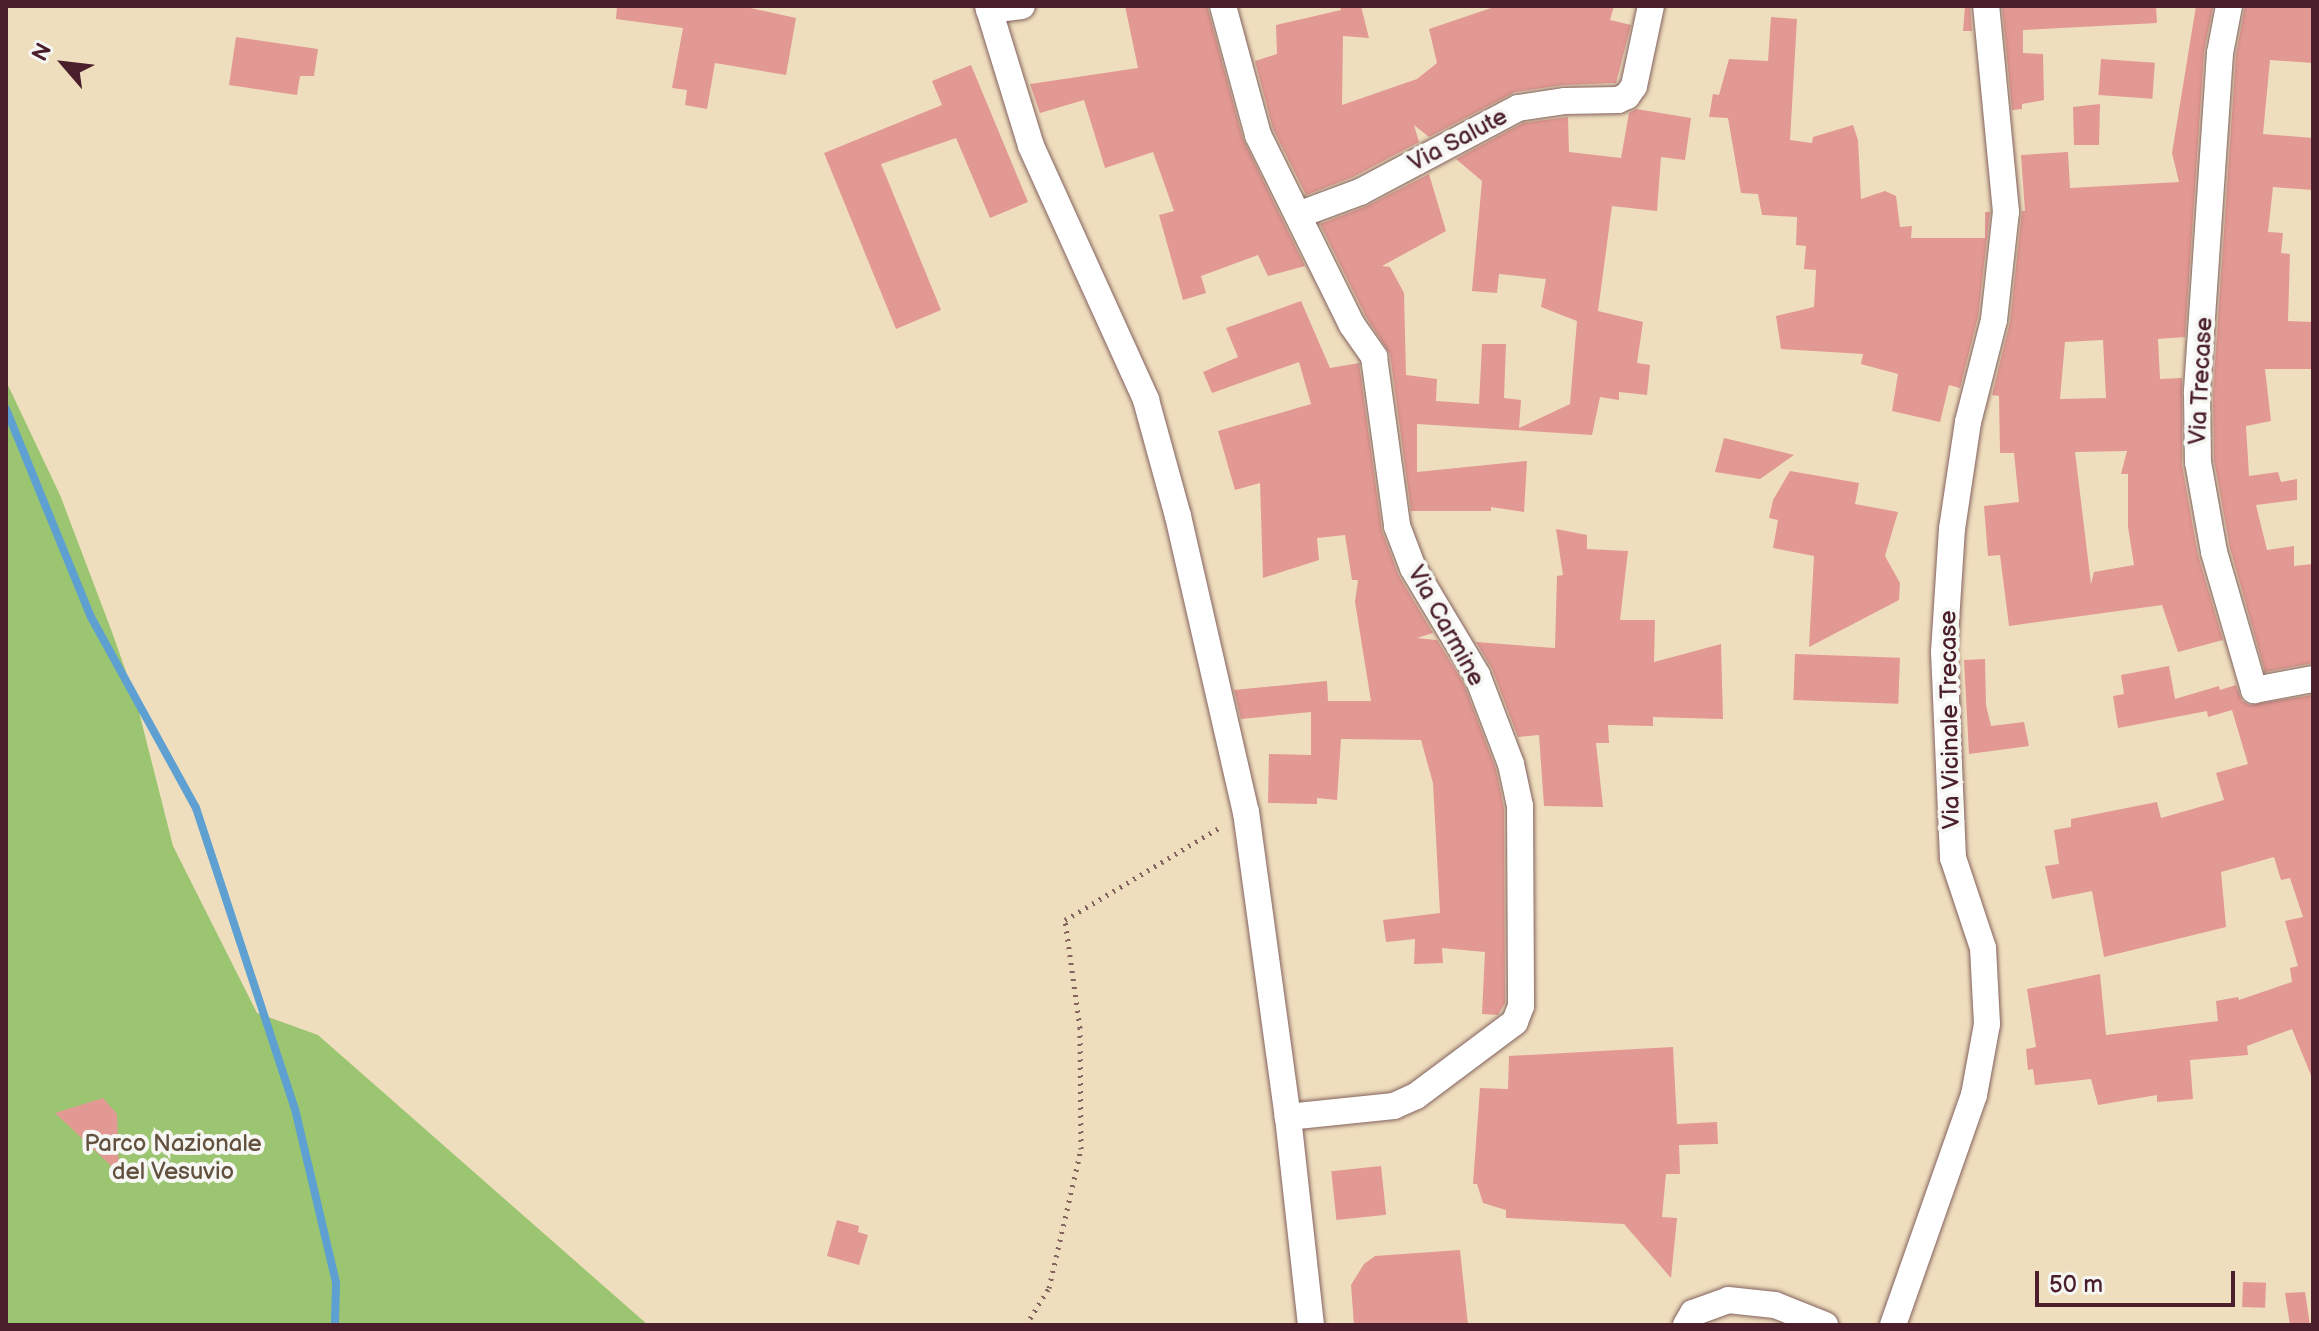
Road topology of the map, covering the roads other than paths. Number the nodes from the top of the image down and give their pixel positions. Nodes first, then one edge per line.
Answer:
1 (1022, 6) edge
2 (1223, 6) edge
3 (1651, 6) edge
4 (1986, 6) edge
5 (2229, 6) edge
6 (988, 8) edge
7 (1298, 215) junction
8 (2313, 679) edge
9 (1288, 1117) junction
10 (1311, 1325) edge
11 (1686, 1325) edge
12 (1825, 1325) edge
13 (1893, 1325) edge

1 - 6 street
2 - 7 street, Via Carmine
3 - 7 street, Via Salute
4 - 13 street, Via Vicinale Trecase
5 - 8 street, Via Trecase
6 - 9 street
7 - 9 street, Via Carmine
9 - 10 street
11 - 12 street

